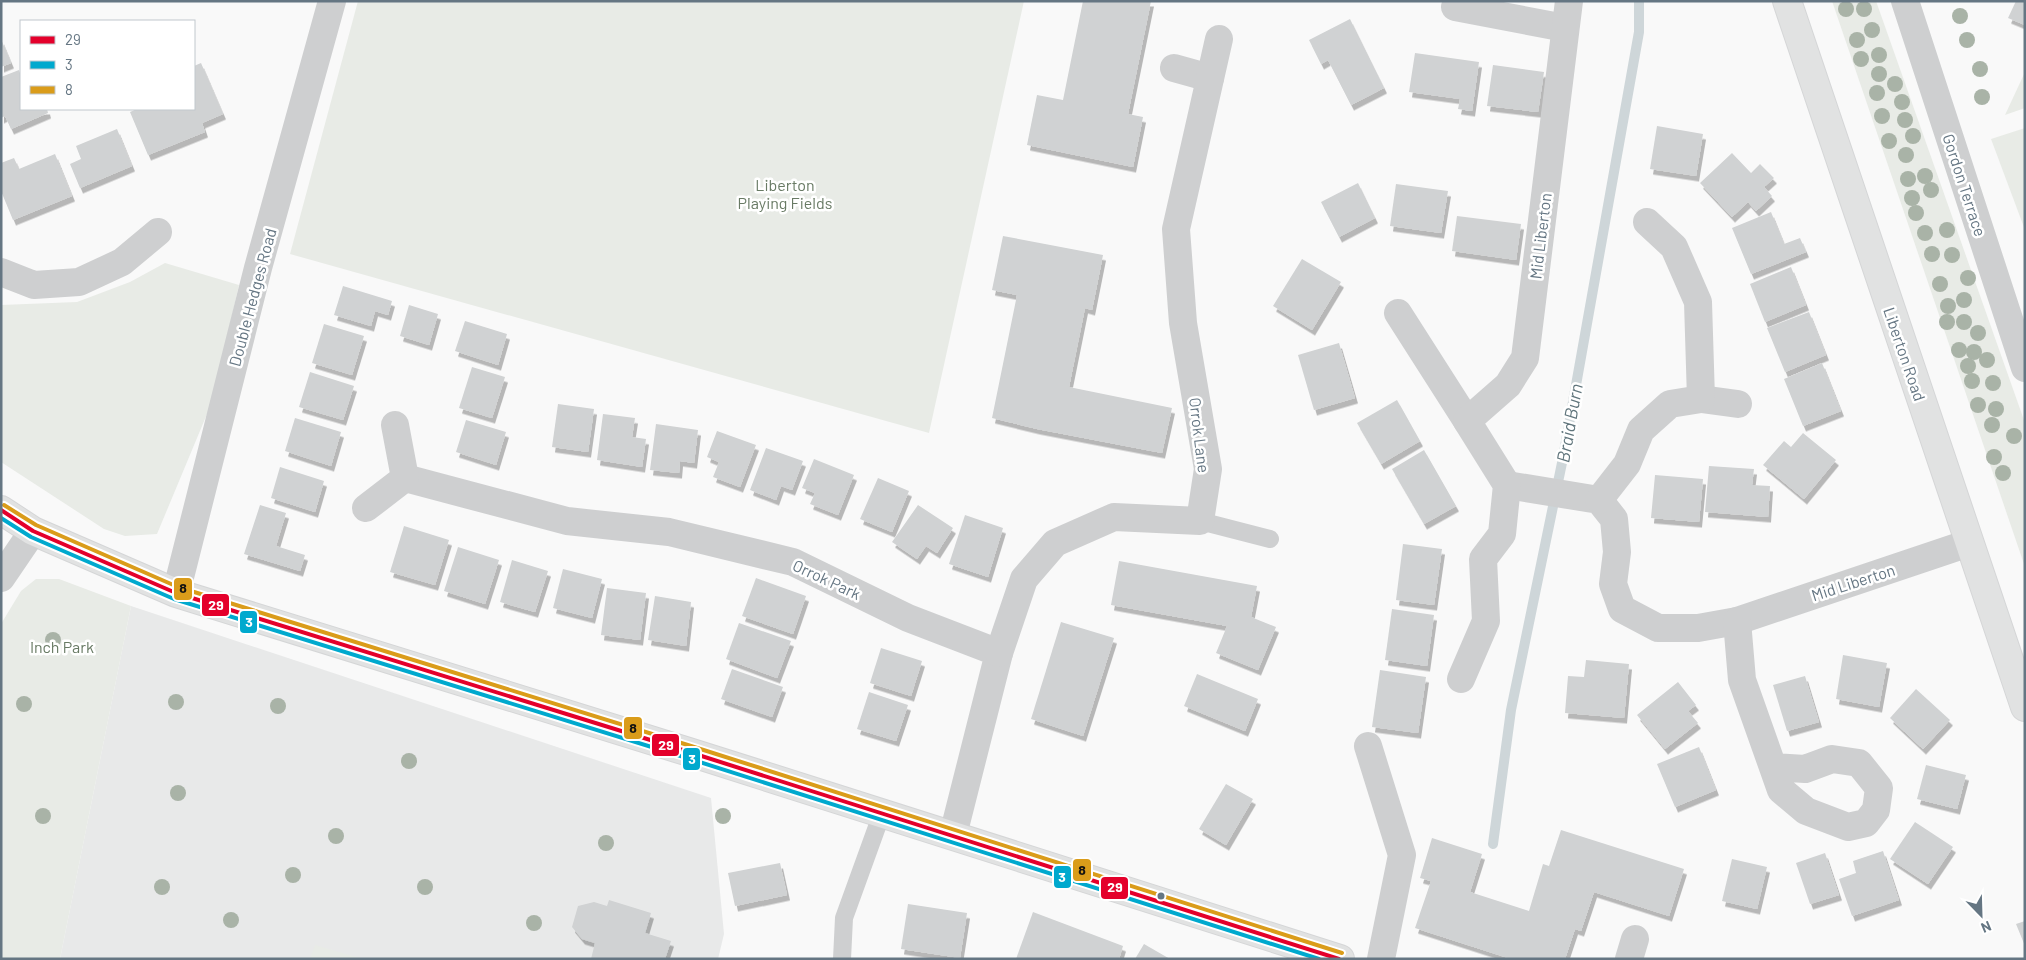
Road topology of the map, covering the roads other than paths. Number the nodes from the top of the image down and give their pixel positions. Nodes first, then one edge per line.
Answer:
1 (332, 1) edge
2 (1569, 1) edge
3 (1787, 1) edge
4 (1905, 1) edge
5 (1455, 7) dead end
6 (1565, 28) junction
7 (1219, 39) dead end
8 (1174, 68) dead end
9 (1210, 78) junction
10 (1647, 222) dead end
11 (158, 232) dead end
12 (1, 272) edge
13 (1398, 313) dead end
14 (2025, 368) edge
15 (1701, 399) junction
16 (1738, 404) dead end
17 (1467, 421) junction
18 (395, 425) dead end
19 (405, 478) junction
20 (1507, 485) junction
21 (1599, 500) junction
22 (366, 508) dead end
23 (1, 510) edge
24 (1200, 521) junction
25 (32, 531) junction
26 (1270, 539) dead end
27 (1969, 543) junction
28 (1, 578) edge
29 (176, 593) junction
30 (1737, 621) junction
31 (999, 653) junction
32 (1461, 679) dead end
33 (2025, 706) edge
34 (1368, 746) dead end
35 (1773, 767) dead end
36 (882, 813) junction
37 (953, 836) junction
38 (842, 959) edge
39 (1340, 959) edge
40 (1381, 959) edge

1 - 29 street, Double Hedges Road
2 - 6 street, Mid Liberton
3 - 27 main road, Liberton Road
4 - 14 street, Gordon Terrace
5 - 6 street
6 - 17 street, Mid Liberton
7 - 9 street, Orrok Lane
8 - 9 street
9 - 24 street, Orrok Lane
10 - 15 street
11 - 12 street
13 - 17 street
15 - 16 street
15 - 21 street
17 - 20 street
18 - 19 street
19 - 22 street
19 - 31 street, Orrok Park
20 - 21 street
20 - 32 street
21 - 30 street, Mid Liberton
23 - 25 main road
24 - 26 lane
24 - 31 street
25 - 28 street
25 - 29 main road
27 - 30 street, Mid Liberton
27 - 33 main road, Liberton Road
29 - 36 main road
30 - 35 street
31 - 37 street
34 - 40 street
36 - 37 main road
36 - 38 lane
37 - 39 main road

